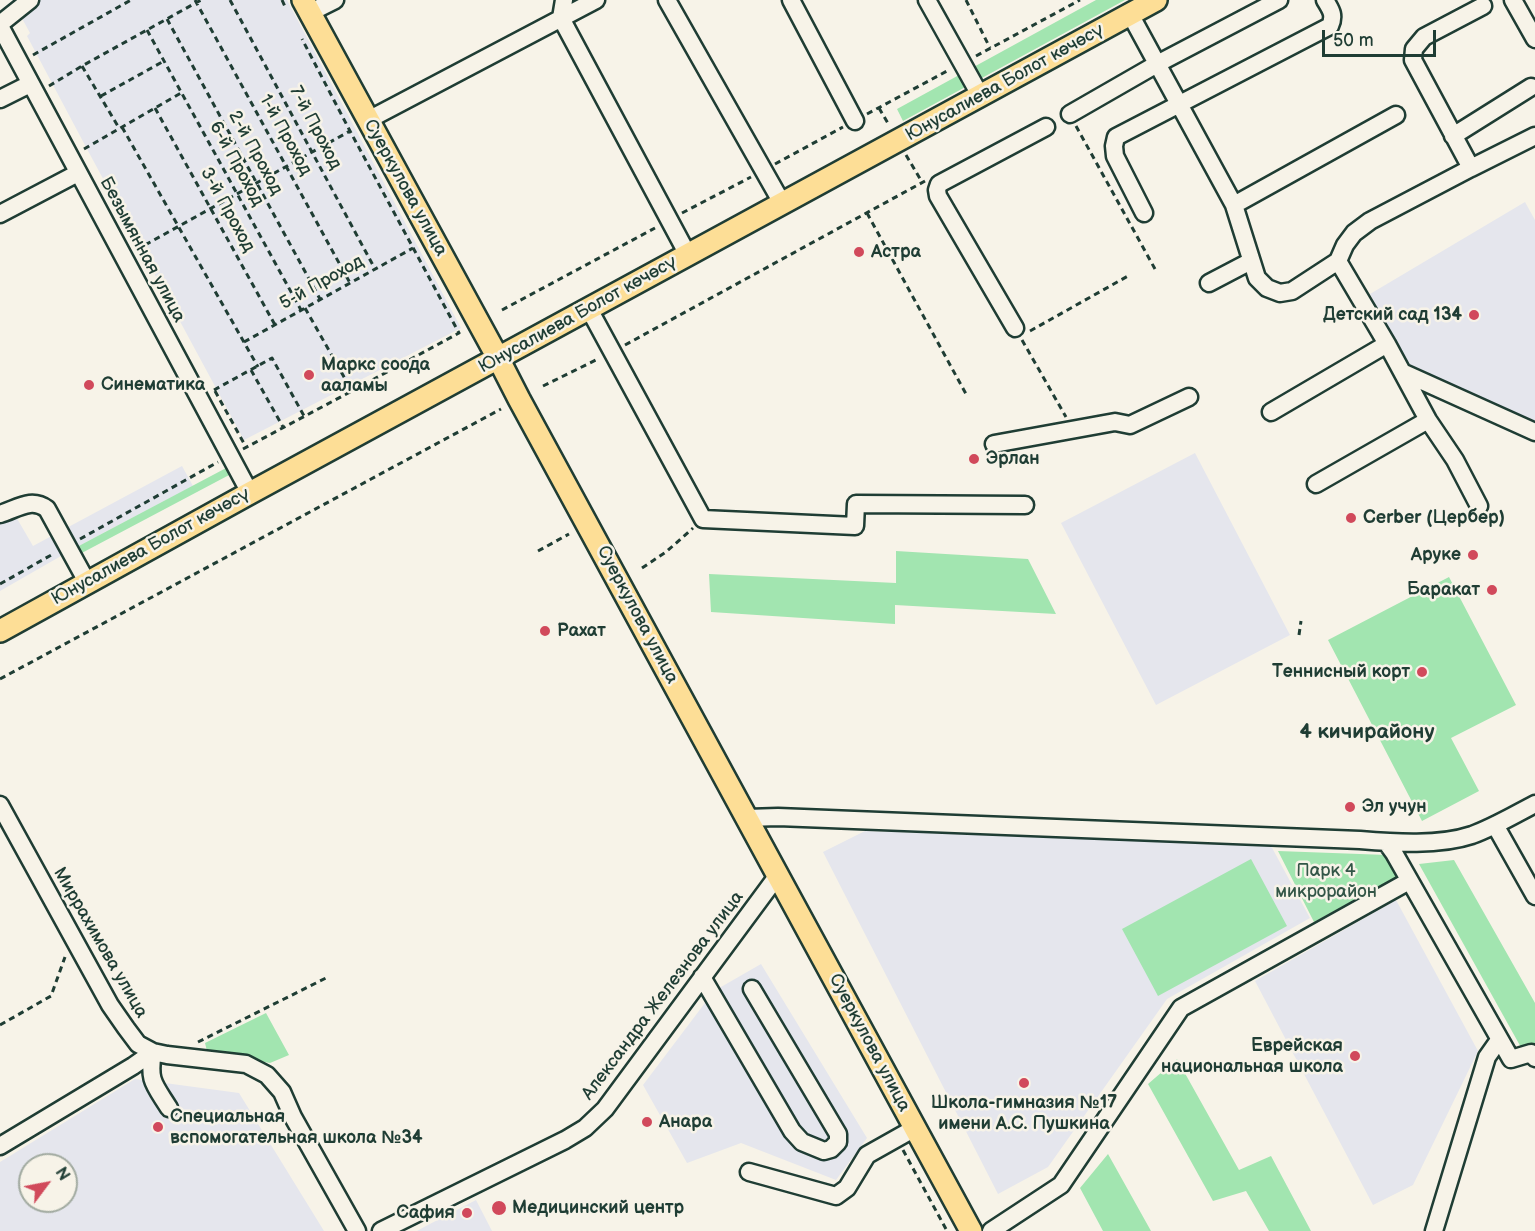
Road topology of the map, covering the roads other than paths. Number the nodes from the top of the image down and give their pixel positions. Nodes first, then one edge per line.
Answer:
1 (30, 0) edge
2 (335, 0) edge
3 (564, 0) edge
4 (596, 0) edge
5 (667, 0) edge
6 (791, 0) edge
7 (927, 0) edge
8 (1156, 0) edge
9 (1278, 0) edge
10 (1325, 0) edge
11 (1513, 0) edge
12 (1483, 6) dead end
13 (300, 8) edge
14 (1130, 14) junction
15 (561, 18) junction
16 (0, 25) edge
17 (1535, 39) edge
18 (1157, 64) junction
19 (1531, 87) dead end
20 (33, 89) junction
21 (980, 95) junction
22 (0, 99) edge
23 (1179, 104) junction
24 (1070, 114) road end
25 (1396, 115) dead end
26 (855, 121) road end
27 (359, 126) junction
28 (1046, 127) dead end
29 (1453, 136) junction
30 (1535, 136) edge
31 (74, 165) junction
32 (1471, 168) junction
33 (783, 203) junction
34 (1234, 205) junction
35 (1144, 213) dead end
36 (0, 214) edge
37 (688, 255) junction
38 (1251, 261) junction
39 (1338, 261) junction
40 (1209, 283) dead end
41 (589, 309) junction
42 (1018, 332) road end
43 (1387, 344) junction
44 (498, 358) junction
45 (1402, 372) junction
46 (1189, 398) dead end
47 (1271, 412) dead end
48 (1428, 420) junction
49 (1535, 432) edge
50 (994, 444) dead end
51 (1316, 484) dead end
52 (250, 493) junction
53 (1025, 505) dead end
54 (1479, 506) dead end
55 (0, 514) edge
56 (87, 582) junction
57 (0, 631) edge
58 (1535, 804) edge
59 (0, 805) edge
60 (747, 818) junction
61 (1495, 825) junction
62 (1386, 842) junction
63 (778, 875) junction
64 (1409, 881) junction
65 (1535, 896) edge
66 (702, 977) junction
67 (752, 988) dead end
68 (1499, 1040) junction
69 (153, 1052) junction
70 (1535, 1058) edge
71 (169, 1108) dead end
72 (906, 1133) junction
73 (0, 1146) edge
74 (749, 1172) dead end
75 (357, 1231) edge
76 (381, 1231) edge
77 (970, 1231) edge
78 (991, 1231) edge
79 (1434, 1231) edge

1 - 16 street
2 - 13 street
3 - 15 street
4 - 15 street
5 - 33 street
6 - 26 street
7 - 21 street
8 - 14 main road, Юнусалиева Болот көчөсү
9 - 18 street
10 - 23 street
11 - 17 street
12 - 29 street
13 - 27 main road, Суеркулова улица
14 - 18 street
14 - 21 main road, Юнусалиева Болот көчөсү
15 - 27 street
15 - 37 street
16 - 20 street, Безымянная улица
18 - 23 street
18 - 24 street
19 - 29 street
20 - 22 street
20 - 31 street, Безымянная улица
21 - 33 main road, Юнусалиева Болот көчөсү
23 - 34 street
23 - 35 street
25 - 34 street
27 - 44 main road, Суеркулова улица
28 - 42 street
29 - 32 street
30 - 32 street
31 - 36 street
31 - 52 street, Безымянная улица
32 - 39 street
33 - 37 main road, Юнусалиева Болот көчөсү
34 - 38 street
37 - 41 main road, Юнусалиева Болот көчөсү
38 - 39 street
38 - 40 street
39 - 43 street
41 - 44 main road, Юнусалиева Болот көчөсү
41 - 53 street
43 - 45 street
43 - 47 street
44 - 52 main road, Юнусалиева Болот көчөсү
44 - 60 main road, Суеркулова улица
45 - 48 street
45 - 49 street
46 - 50 street
48 - 51 street
48 - 54 street
52 - 56 main road, Юнусалиева Болот көчөсү
55 - 56 street
56 - 57 main road, Юнусалиева Болот көчөсү
58 - 61 street
59 - 69 street, Миррахимова улица
60 - 62 street
60 - 63 main road, Суеркулова улица
61 - 62 street
61 - 65 street
62 - 64 street
63 - 66 street, Александра Железнова улица
63 - 72 main road, Суеркулова улица
64 - 68 street
64 - 78 street
66 - 67 street
66 - 76 street, Александра Железнова улица
68 - 70 street
68 - 79 street
69 - 71 street
69 - 73 street
69 - 75 street
72 - 74 street
72 - 77 main road, Суеркулова улица

